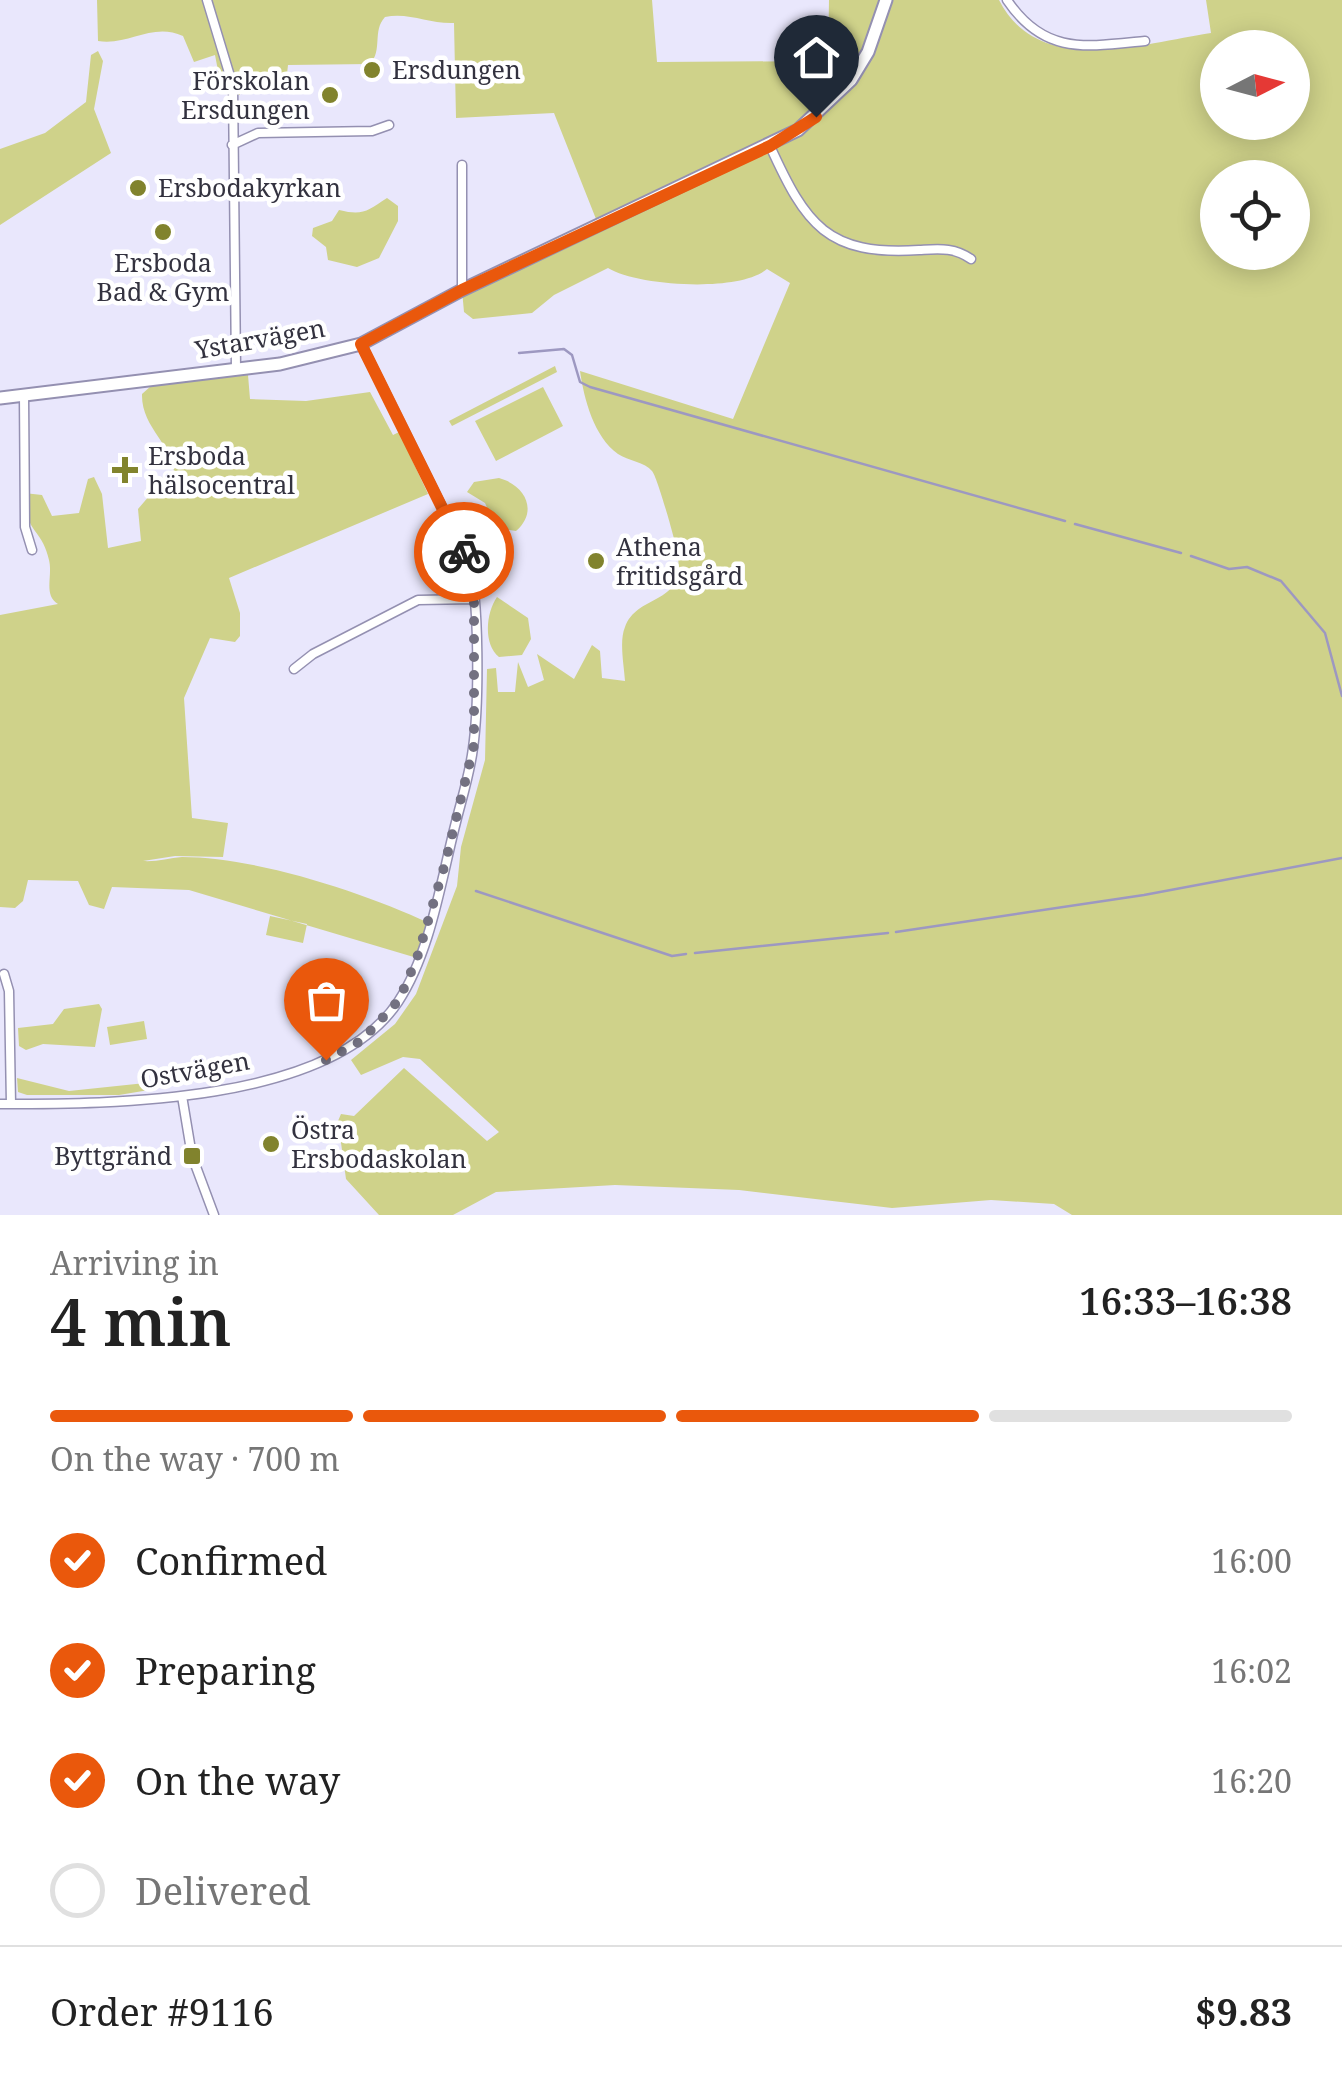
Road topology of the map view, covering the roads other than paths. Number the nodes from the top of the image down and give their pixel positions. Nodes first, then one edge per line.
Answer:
1 (207, 0) edge
2 (886, 0) edge
3 (1007, 0) edge
4 (1145, 40) dead end
5 (389, 125) dead end
6 (232, 145) junction
7 (770, 146) junction
8 (462, 164) dead end
9 (971, 259) dead end
10 (462, 290) junction
11 (361, 344) junction
12 (236, 368) junction
13 (24, 395) junction
14 (0, 398) edge
15 (32, 550) dead end
16 (474, 599) junction
17 (294, 669) dead end
18 (4, 974) dead end
19 (182, 1096) junction
20 (0, 1104) edge
21 (11, 1104) junction
22 (213, 1213) edge
23 (201, 1215) edge

1 - 6 street
2 - 7 street, Ystarvägen
3 - 4 street
5 - 6 street
6 - 12 street
7 - 9 street
7 - 10 street, Ystarvägen
8 - 10 street
10 - 11 street, Ystarvägen
11 - 12 street, Ystarvägen
11 - 16 street, Ostvägen
12 - 13 street, Ystarvägen
13 - 14 street, Ystarvägen
13 - 15 street
16 - 17 street
16 - 19 street, Ostvägen
18 - 21 street
19 - 21 street, Ostvägen
19 - 22 street
20 - 21 street, Ostvägen
22 - 23 street

